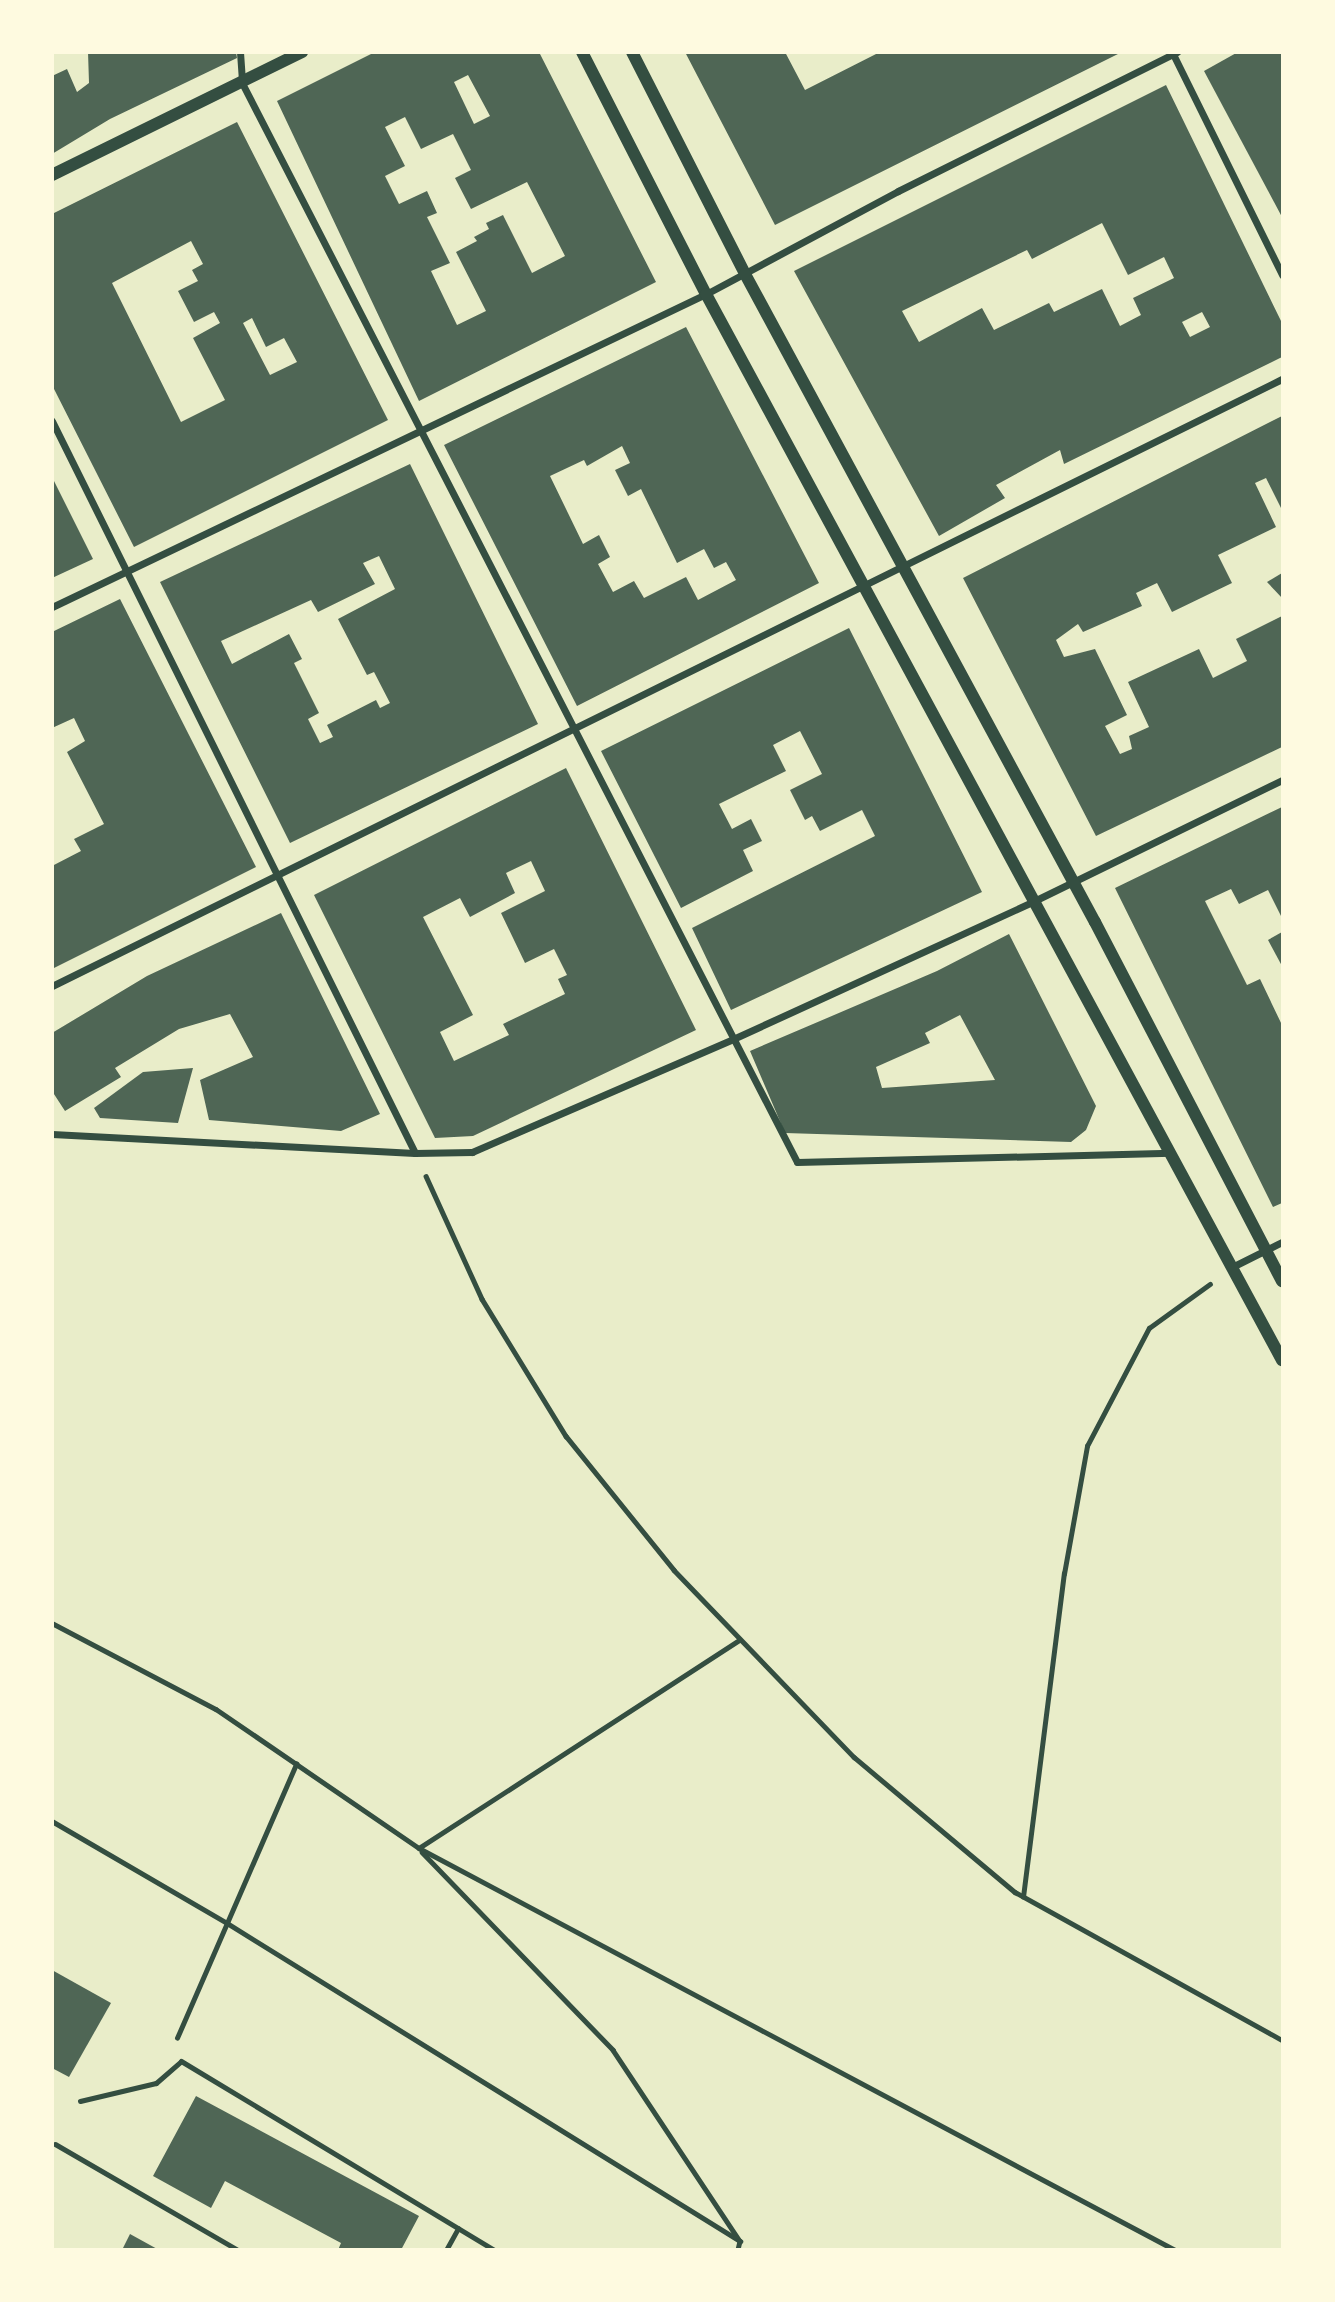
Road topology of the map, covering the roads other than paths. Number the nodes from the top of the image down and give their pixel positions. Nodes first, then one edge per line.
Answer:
1 (240, 52) edge
2 (302, 52) edge
3 (582, 52) edge
4 (632, 52) edge
5 (1174, 53) edge
6 (242, 83) junction
7 (52, 175) edge
8 (744, 274) junction
9 (1283, 275) edge
10 (706, 294) junction
11 (1283, 379) edge
12 (52, 421) edge
13 (421, 430) junction
14 (902, 565) junction
15 (129, 570) junction
16 (862, 585) junction
17 (52, 607) edge
18 (574, 728) junction
19 (1283, 780) edge
20 (279, 874) junction
21 (1072, 883) junction
22 (1032, 902) junction
23 (52, 986) edge
24 (733, 1039) junction
25 (52, 1134) edge
26 (415, 1153) junction
27 (1172, 1153) junction
28 (1283, 1242) edge
29 (1266, 1250) junction
30 (1232, 1267) junction
31 (1283, 1281) edge
32 (1283, 1360) edge
33 (80, 2101) dead end
34 (55, 2144) dead end
35 (458, 2228) junction
36 (238, 2249) edge
37 (446, 2249) edge
38 (494, 2249) edge

1 - 6 street
2 - 6 street
3 - 10 street
4 - 8 street
5 - 8 street
5 - 9 street
6 - 7 street
6 - 13 street
8 - 10 street
8 - 14 street
10 - 13 street
10 - 16 street
11 - 14 street
12 - 15 street
13 - 15 street
13 - 18 street
14 - 16 street
14 - 21 street
15 - 17 street
15 - 20 street
16 - 18 street
16 - 22 street
18 - 20 street
18 - 24 street
19 - 21 street
20 - 23 street
20 - 26 street
21 - 22 street
21 - 29 street
22 - 24 street
22 - 27 street
24 - 26 street
24 - 27 street
25 - 26 street
27 - 30 street
28 - 29 street
29 - 30 street
29 - 31 street
30 - 32 street
33 - 35 lane
34 - 36 lane
35 - 37 lane
35 - 38 lane

